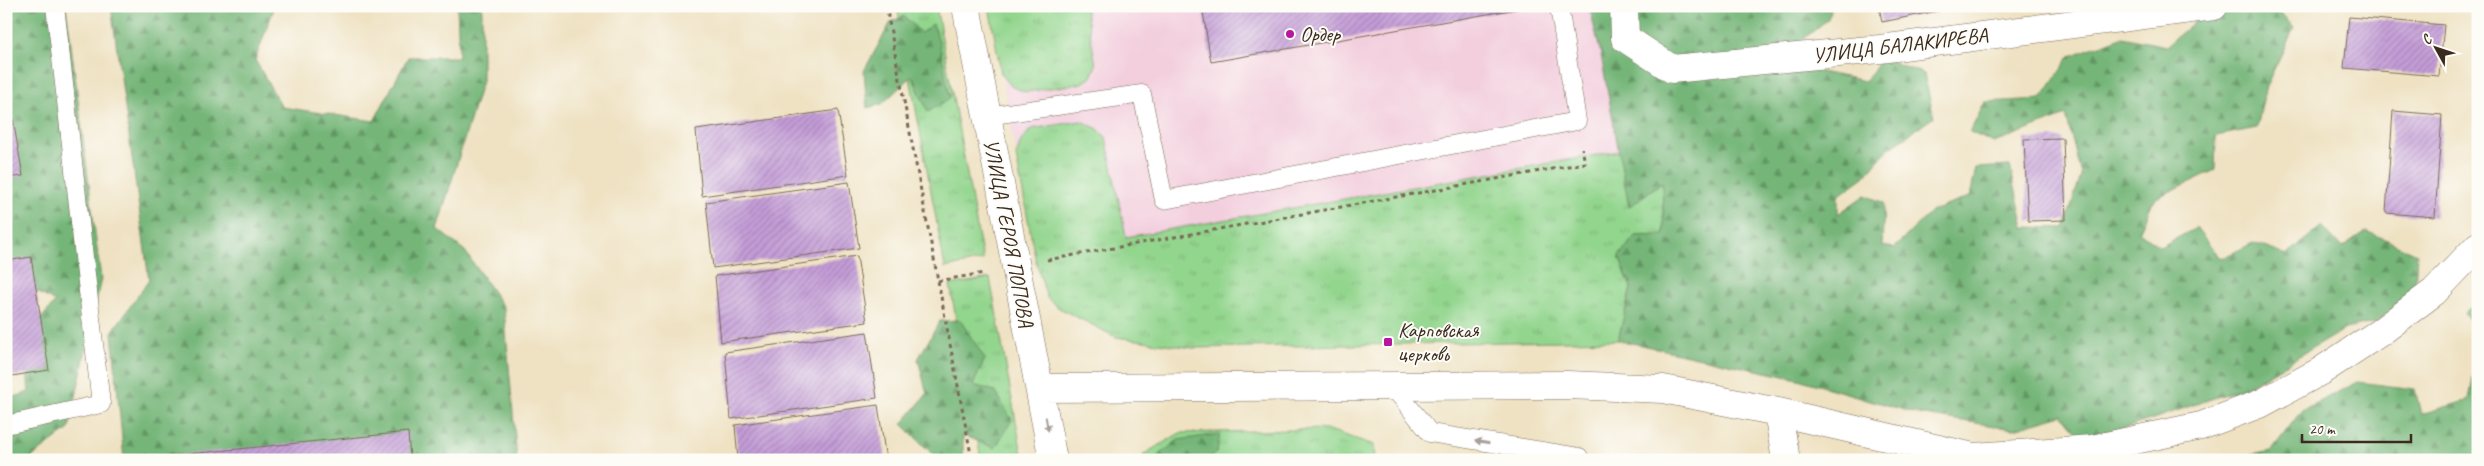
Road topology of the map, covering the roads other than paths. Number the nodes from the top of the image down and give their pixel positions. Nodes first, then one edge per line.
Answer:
1 (55, 6) edge
2 (966, 6) edge
3 (1559, 6) edge
4 (1624, 6) edge
5 (2214, 6) edge
6 (986, 116) junction
7 (2478, 246) edge
8 (1393, 387) junction
9 (1041, 388) junction
10 (1778, 412) junction
11 (6, 425) edge
12 (1970, 458) edge
13 (1053, 460) edge
14 (1580, 460) edge
15 (1786, 460) edge

1 - 11 lane
2 - 6 street, УЛИЦА ГЕРОЯ ПОПОВА
3 - 6 lane
4 - 5 street, УЛИЦА БАЛАКИРЕВА
6 - 9 street, УЛИЦА ГЕРОЯ ПОПОВА
7 - 12 street
8 - 9 street
8 - 10 street
14 -> 8 lane
9 -> 13 street, УЛИЦА ГЕРОЯ ПОПОВА
10 - 12 street
10 - 15 street

